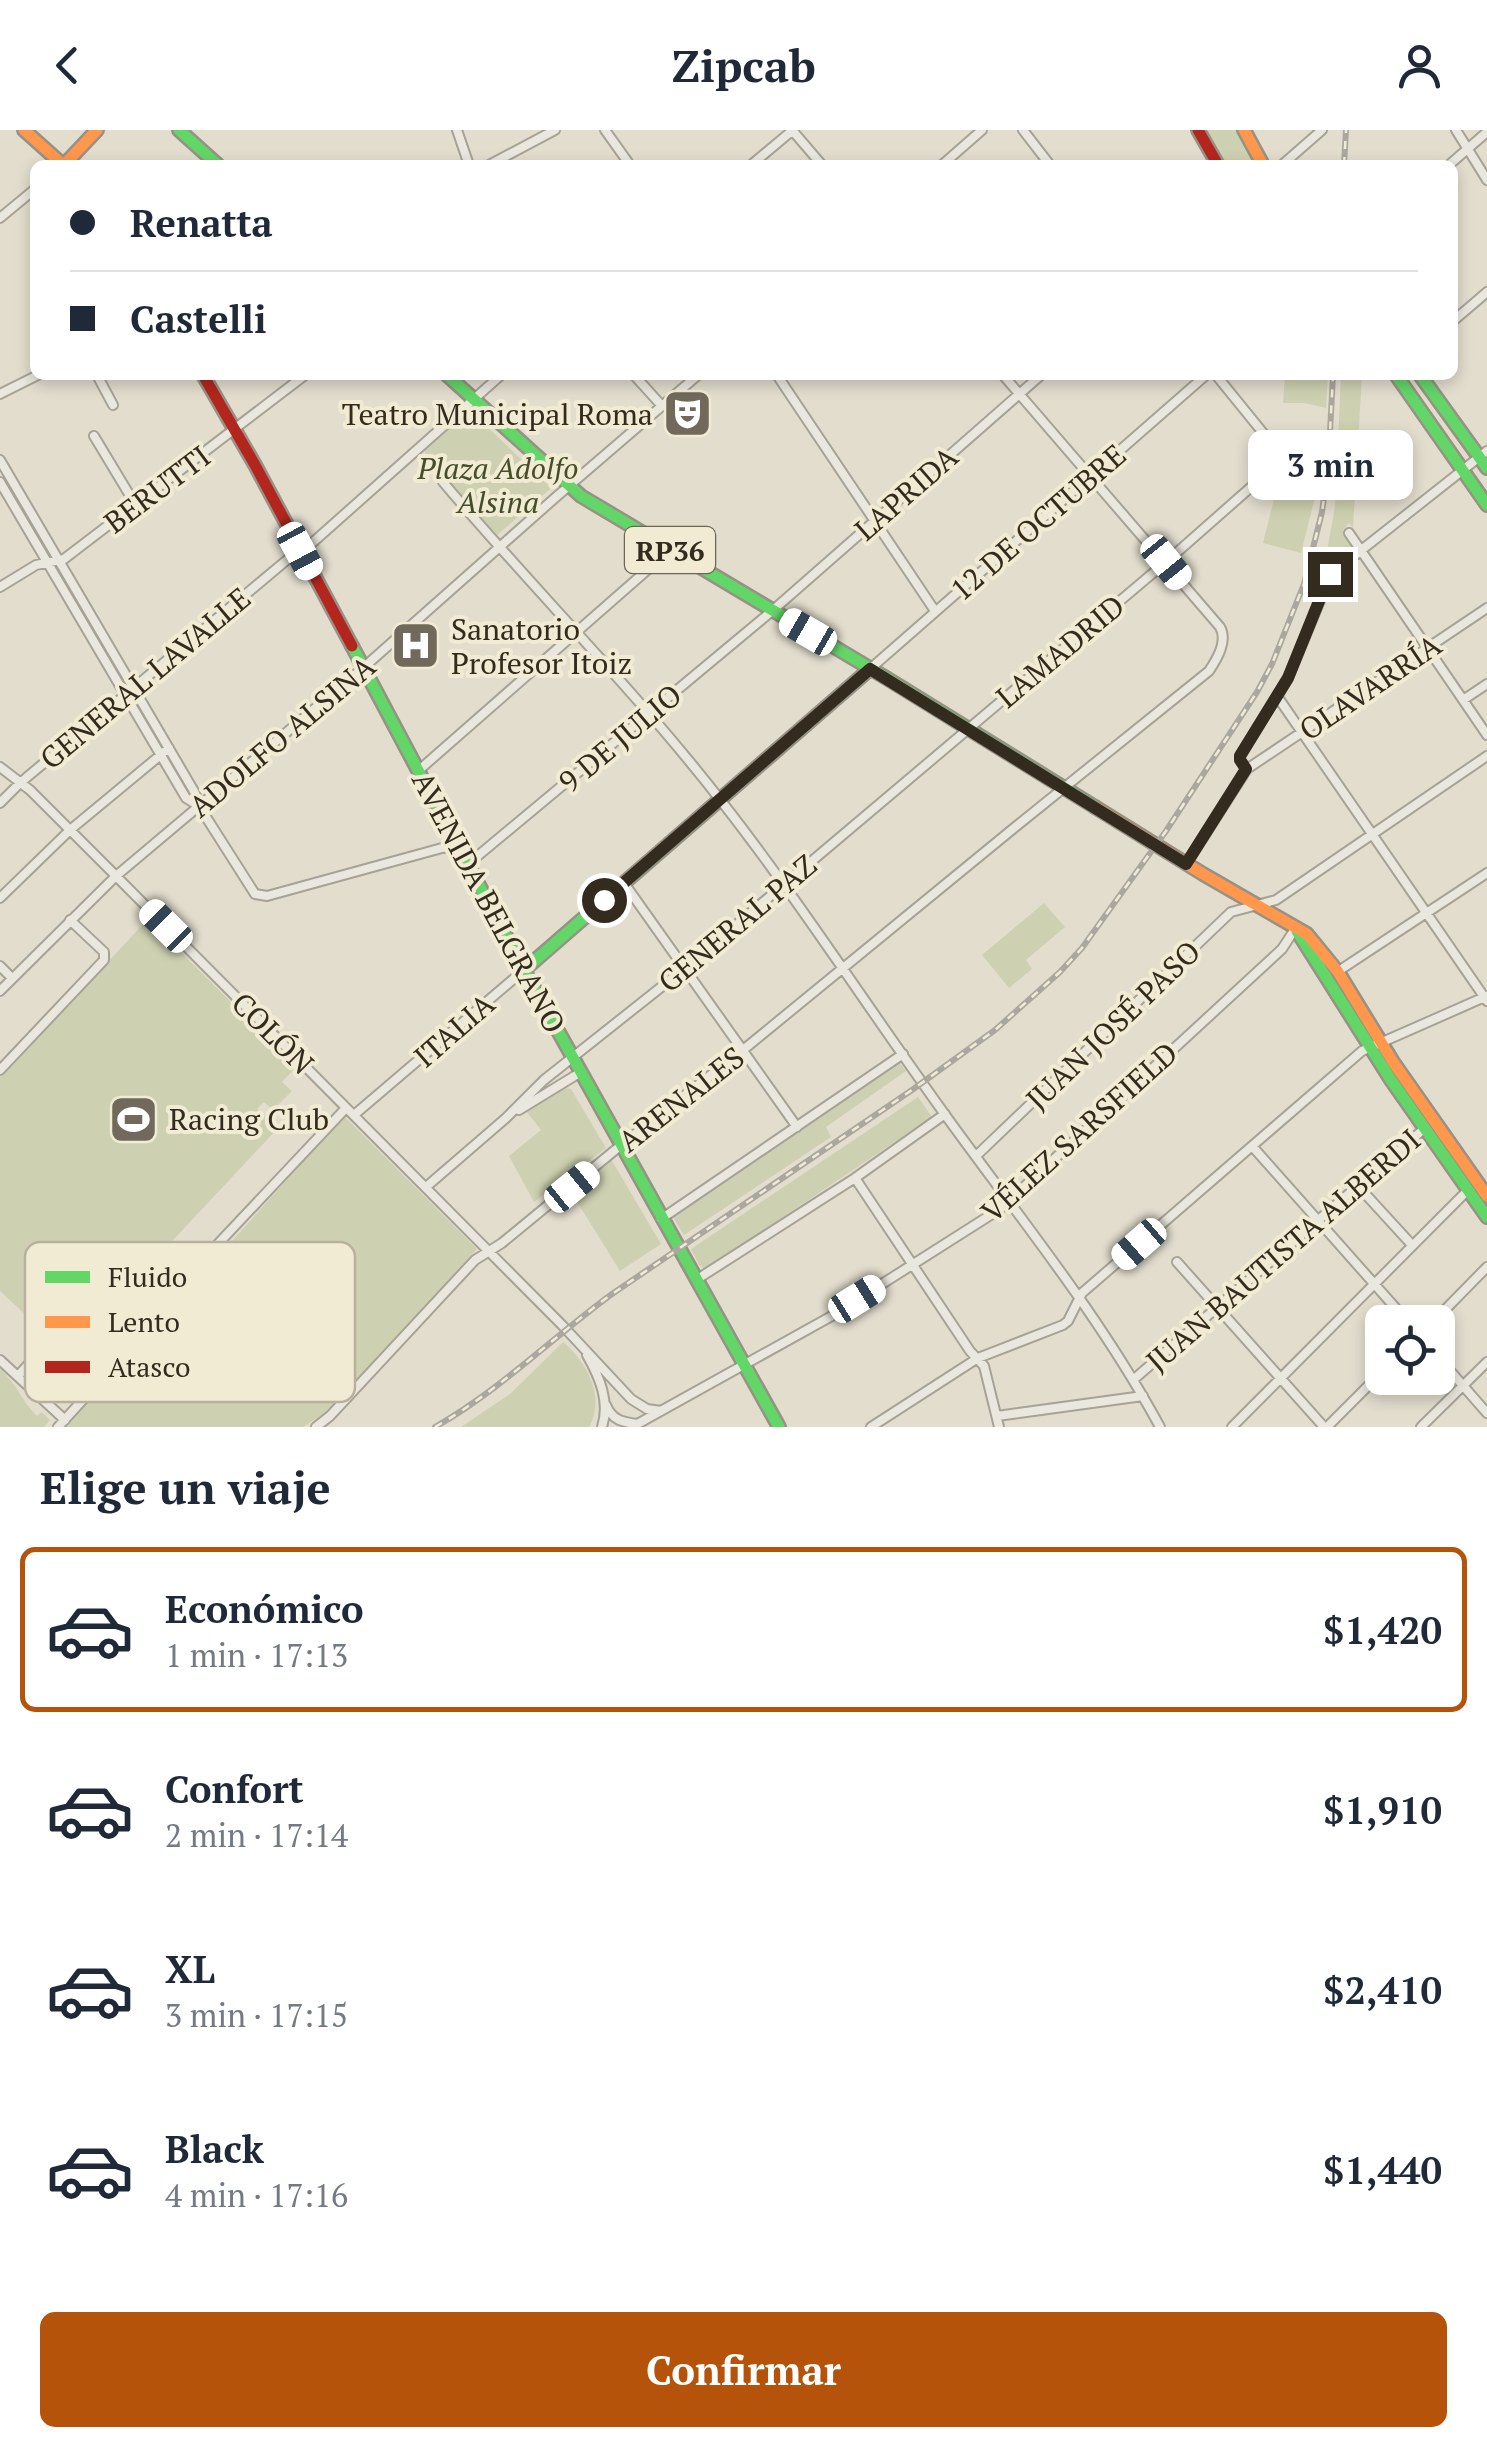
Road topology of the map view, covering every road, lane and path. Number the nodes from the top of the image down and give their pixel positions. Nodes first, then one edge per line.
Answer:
1 (24, 130) edge
2 (97, 130) edge
3 (178, 130) edge
4 (457, 130) edge
5 (555, 130) edge
6 (792, 130) edge
7 (982, 130) edge
8 (1024, 130) edge
9 (1198, 130) edge
10 (1244, 130) edge
11 (1322, 130) edge
12 (1456, 130) edge
13 (609, 132) edge
14 (1487, 132) edge
15 (1468, 150) junction
16 (57, 160) edge
17 (68, 160) edge
18 (212, 160) edge
19 (467, 160) edge
20 (498, 160) edge
21 (627, 160) edge
22 (757, 160) edge
23 (818, 160) edge
24 (948, 160) edge
25 (1046, 160) edge
26 (1215, 160) edge
27 (1260, 160) edge
28 (1288, 160) edge
29 (1455, 160) edge
30 (1487, 180) edge
31 (30, 194) edge
32 (0, 218) edge
33 (1487, 292) edge
34 (1458, 317) edge
35 (30, 379) edge
36 (100, 380) edge
37 (206, 380) edge
38 (299, 380) edge
39 (453, 380) edge
40 (495, 380) edge
41 (639, 380) edge
42 (692, 380) edge
43 (780, 380) edge
44 (1008, 380) edge
45 (1035, 380) edge
46 (1200, 380) edge
47 (1220, 380) edge
48 (1399, 380) edge
49 (1424, 380) edge
50 (0, 394) edge
51 (1020, 394) junction
52 (473, 398) junction
53 (113, 405) dead end
54 (662, 406) junction
55 (235, 430) junction
56 (94, 436) dead end
57 (1484, 459) edge
58 (0, 460) edge
59 (1462, 470) junction
60 (1092, 476) junction
61 (0, 482) edge
62 (444, 482) dead end
63 (570, 486) junction
64 (14, 497) junction
65 (136, 504) junction
66 (0, 505) edge
67 (1487, 505) edge
68 (874, 520) junction
69 (1349, 532) dead end
70 (499, 547) junction
71 (670, 550) junction
72 (300, 551) junction
73 (1362, 551) junction
74 (57, 561) junction
75 (46, 562) junction
76 (1166, 562) junction
77 (0, 587) edge
78 (1487, 608) edge
79 (772, 611) junction
80 (935, 611) junction
81 (576, 631) junction
82 (1428, 648) junction
83 (363, 668) junction
84 (870, 669) junction
85 (1487, 684) edge
86 (133, 688) junction
87 (125, 695) junction
88 (1277, 696) junction
89 (1463, 700) junction
90 (649, 714) junction
91 (968, 729) junction
92 (1302, 732) junction
93 (1487, 736) edge
94 (169, 748) junction
95 (160, 755) junction
96 (1487, 756) edge
97 (0, 768) edge
98 (1246, 769) junction
99 (418, 771) junction
100 (20, 783) junction
101 (1065, 788) junction
102 (720, 799) junction
103 (0, 803) edge
104 (199, 806) junction
105 (70, 830) junction
106 (1371, 835) junction
107 (458, 846) junction
108 (468, 864) junction
109 (1186, 864) junction
110 (1487, 874) edge
111 (116, 876) junction
112 (624, 883) junction
113 (784, 884) junction
114 (0, 898) edge
115 (1258, 906) junction
116 (1427, 914) junction
117 (70, 920) junction
118 (1296, 929) junction
119 (0, 966) edge
120 (842, 968) junction
121 (684, 969) junction
122 (524, 970) junction
123 (1337, 972) junction
124 (12, 978) junction
125 (0, 991) edge
126 (1486, 999) edge
127 (1375, 1044) junction
128 (743, 1050) junction
129 (902, 1054) junction
130 (573, 1058) junction
131 (0, 1070) edge
132 (581, 1072) junction
133 (346, 1108) junction
134 (945, 1114) junction
135 (354, 1115) junction
136 (506, 1118) junction
137 (1429, 1124) junction
138 (797, 1127) junction
139 (620, 1146) junction
140 (1252, 1146) junction
141 (976, 1156) junction
142 (855, 1178) junction
143 (1358, 1186) junction
144 (426, 1187) junction
145 (1468, 1190) junction
146 (1487, 1196) edge
147 (1009, 1200) junction
148 (1487, 1217) edge
149 (661, 1219) junction
150 (1319, 1220) junction
151 (220, 1242) edge
152 (1412, 1245) junction
153 (489, 1251) junction
154 (1177, 1262) dead end
155 (912, 1264) junction
156 (1487, 1267) edge
157 (696, 1280) junction
158 (1376, 1284) junction
159 (1078, 1299) junction
160 (1394, 1305) edge
161 (1449, 1305) edge
162 (1218, 1308) junction
163 (583, 1347) junction
164 (978, 1358) junction
165 (0, 1360) edge
166 (1487, 1362) edge
167 (744, 1364) junction
168 (25, 1368) edge
169 (18, 1376) junction
170 (1455, 1378) edge
171 (1280, 1379) junction
172 (1133, 1380) junction
173 (25, 1384) edge
174 (1462, 1386) junction
175 (355, 1389) edge
176 (1365, 1389) edge
177 (1143, 1396) junction
178 (632, 1399) junction
179 (42, 1402) edge
180 (82, 1402) edge
181 (343, 1402) edge
182 (606, 1405) junction
183 (661, 1411) junction
184 (1487, 1414) edge
185 (997, 1416) junction
186 (62, 1424) edge
187 (632, 1425) edge
188 (316, 1427) edge
189 (602, 1427) edge
190 (779, 1427) edge
191 (871, 1427) edge
192 (999, 1427) edge
193 (1160, 1427) edge
194 (1232, 1427) edge
195 (1326, 1427) edge
196 (1421, 1427) edge

1 - 16 main road
2 - 17 main road
3 - 18 main road
4 - 19 street
5 - 20 street
6 - 22 street
6 - 23 street
7 - 24 street
8 - 25 street
9 - 26 main road
10 - 27 main road
11 - 28 street
12 - 15 street
13 - 21 street
14 - 15 street
15 - 29 street
15 - 30 street
31 - 32 street
33 - 34 street
35 - 50 street
36 - 53 street
37 - 55 main road, AVENIDA BELGRANO
38 - 55 street, BERUTTI
39 - 52 main road, RP36
40 - 52 street, GENERAL LAVALLE
41 - 54 street
42 - 54 street, ADOLFO ALSINA
43 - 68 street
44 - 51 street
45 - 51 street, LAPRIDA
46 - 60 street, 12 DE OCTUBRE
47 - 76 street, LAMADRID
48 - 59 main road
49 - 57 main road
51 - 60 street
51 - 68 street, LAPRIDA
52 - 63 main road, RP36
52 - 72 street, GENERAL LAVALLE
54 - 63 street, ADOLFO ALSINA
55 - 65 street, BERUTTI
55 - 72 main road, AVENIDA BELGRANO
56 - 65 street
57 - 59 street
58 - 64 street
59 - 67 main road
59 - 73 street
60 - 76 street
60 - 80 street, 12 DE OCTUBRE
61 - 64 street
62 - 70 street
63 - 70 street, ADOLFO ALSINA
63 - 71 main road, RP36
64 - 66 street
64 - 74 street
64 - 75 street
65 - 74 street, BERUTTI
68 - 79 street, LAPRIDA
68 - 80 street
69 - 73 street
70 - 81 street
70 - 83 street, ADOLFO ALSINA
71 - 79 main road, RP36
71 - 81 street
72 - 83 main road, AVENIDA BELGRANO
72 - 86 street, GENERAL LAVALLE
73 - 82 street
73 - 88 street
74 - 75 street, BERUTTI
74 - 86 street
75 - 77 street, BERUTTI
75 - 87 street
76 - 91 street, LAMADRID
76 - 101 street, ARENALES
78 - 82 street, OLAVARRÍA
79 - 84 main road, RP36
79 - 90 street, 9 DE JULIO
80 - 84 street, 12 DE OCTUBRE
81 - 90 street
81 - 99 street
82 - 89 street
82 - 92 street, OLAVARRÍA
83 - 99 main road, AVENIDA BELGRANO
83 - 104 street, ADOLFO ALSINA
84 - 91 main road, RP36
84 - 102 main road, ITALIA
85 - 89 street
86 - 87 street, GENERAL LAVALLE
86 - 94 street
87 - 95 street
87 - 100 street, GENERAL LAVALLE
88 - 92 street
88 - 98 street
89 - 93 street
90 - 102 street
90 - 108 street, 9 DE JULIO
91 - 101 main road, RP36
91 - 113 street, GENERAL PAZ
92 - 98 street, OLAVARRÍA
92 - 106 street
94 - 95 street
94 - 104 street
95 - 104 street
95 - 105 street
96 - 106 street, JUAN JOSÉ PASO
97 - 100 street, COLÓN
98 - 109 street, OLAVARRÍA
99 - 107 main road, AVENIDA BELGRANO
100 - 103 street, GENERAL LAVALLE
100 - 105 street, COLÓN
101 - 109 main road, RP36
101 - 120 street, ARENALES
102 - 112 main road, ITALIA
102 - 113 street
104 - 107 street
104 - 111 street, ADOLFO ALSINA
105 - 111 street, COLÓN
105 - 114 street
106 - 115 street, JUAN JOSÉ PASO
106 - 116 street
107 - 108 main road, AVENIDA BELGRANO
108 - 122 main road, AVENIDA BELGRANO
109 - 115 main road, RP36
110 - 116 street
111 - 117 street, ADOLFO ALSINA
111 - 133 street, COLÓN
112 - 121 street
112 - 122 main road, ITALIA
113 - 120 street
113 - 121 street, GENERAL PAZ
115 - 118 main road, RP36
115 - 141 street, JUAN JOSÉ PASO
116 - 123 street
116 - 126 street
117 - 124 street, ADOLFO ALSINA
117 - 131 street
118 - 123 main road, RP36
118 - 127 main road, RP36
118 - 147 street, VÉLEZ SARSFIELD
119 - 124 street
120 - 128 street, ARENALES
120 - 129 street
121 - 128 street
121 - 130 street, GENERAL PAZ
122 - 130 main road, AVENIDA BELGRANO
122 - 135 street, ITALIA
123 - 127 main road, RP36
124 - 125 street, ADOLFO ALSINA
126 - 127 street
127 - 137 main road, RP36
127 - 140 street
128 - 138 street
128 - 139 street, ARENALES
129 - 134 street
129 - 138 street
130 - 132 main road, AVENIDA BELGRANO
130 - 136 street, GENERAL PAZ
132 - 136 street, GENERAL PAZ
132 - 139 main road, AVENIDA BELGRANO
133 - 135 street, COLÓN
133 - 151 street
134 - 141 street
134 - 142 street
135 - 144 street, COLÓN
136 - 144 street, GENERAL PAZ
137 - 143 street, JUAN BAUTISTA ALBERDI
137 - 145 main road, RP36
137 - 146 main road, RP36
138 - 149 street
139 - 149 main road, AVENIDA BELGRANO
139 - 153 street, ARENALES
140 - 150 street
140 - 159 street
141 - 147 street
142 - 155 street
142 - 157 street
143 - 150 street, JUAN BAUTISTA ALBERDI
143 - 152 street
144 - 153 street, COLÓN
145 - 148 main road, RP36
145 - 152 street
147 - 155 street, VÉLEZ SARSFIELD
147 - 159 street
149 - 157 main road, AVENIDA BELGRANO
150 - 158 street
150 - 162 street, JUAN BAUTISTA ALBERDI
152 - 158 street
153 - 163 street, COLÓN
153 - 175 street, ARENALES
154 - 162 street
155 - 164 street
155 - 167 street, VÉLEZ SARSFIELD
156 - 161 street
157 - 167 main road, AVENIDA BELGRANO
158 - 160 street
158 - 171 street
159 - 164 street
159 - 172 street
162 - 171 street
162 - 172 street, JUAN BAUTISTA ALBERDI
163 - 178 street, COLÓN
163 - 182 street, COLÓN
164 - 185 street
164 - 191 street
165 - 169 street
166 - 174 street
167 - 183 street, VÉLEZ SARSFIELD
167 - 190 main road, AVENIDA BELGRANO
168 - 169 street
169 - 173 street
170 - 174 street
171 - 194 street
171 - 195 street
172 - 177 street
174 - 184 street
174 - 196 street
176 - 195 street
177 - 185 street, JUAN BAUTISTA ALBERDI
177 - 193 street
178 - 183 street, COLÓN
178 - 187 street
179 - 186 street
180 - 186 street
181 - 188 street, ARENALES
182 - 187 street
182 - 189 street
183 - 187 street, VÉLEZ SARSFIELD
185 - 192 street

